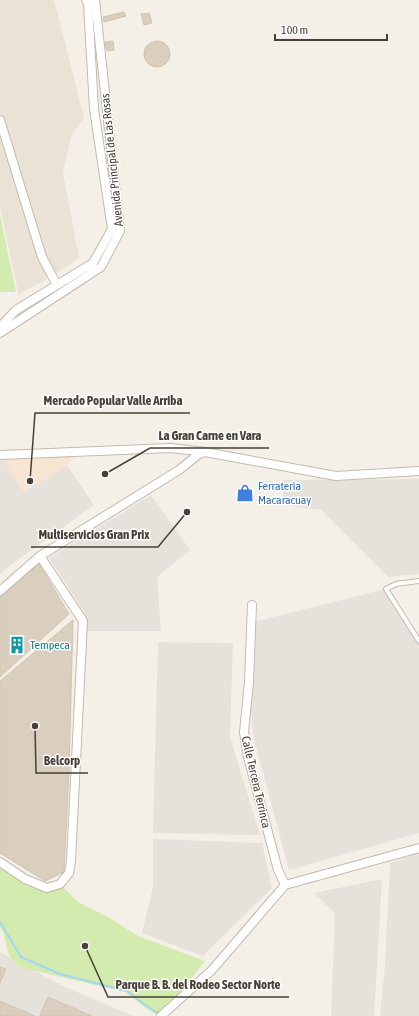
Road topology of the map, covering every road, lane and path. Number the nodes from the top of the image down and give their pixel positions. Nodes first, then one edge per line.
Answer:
1 (86, 0) edge
2 (95, 0) edge
3 (0, 120) edge
4 (2, 130) edge
5 (57, 285) junction
6 (0, 327) edge
7 (0, 333) edge
8 (204, 452) junction
9 (0, 454) edge
10 (419, 471) edge
11 (40, 556) junction
12 (419, 582) edge
13 (0, 591) edge
14 (252, 605) dead end
15 (419, 640) edge
16 (419, 848) edge
17 (0, 862) edge
18 (285, 885) junction
19 (161, 1016) edge

1 - 5 street
2 - 7 street, Avenida Principal de Las Rosas
3 - 4 street
4 - 5 street
5 - 6 street
8 - 9 street
8 - 10 street
8 - 11 street
11 - 13 street
11 - 17 street
12 - 15 lane
14 - 18 street, Calle Tercera Terrinca
16 - 18 street
18 - 19 street

